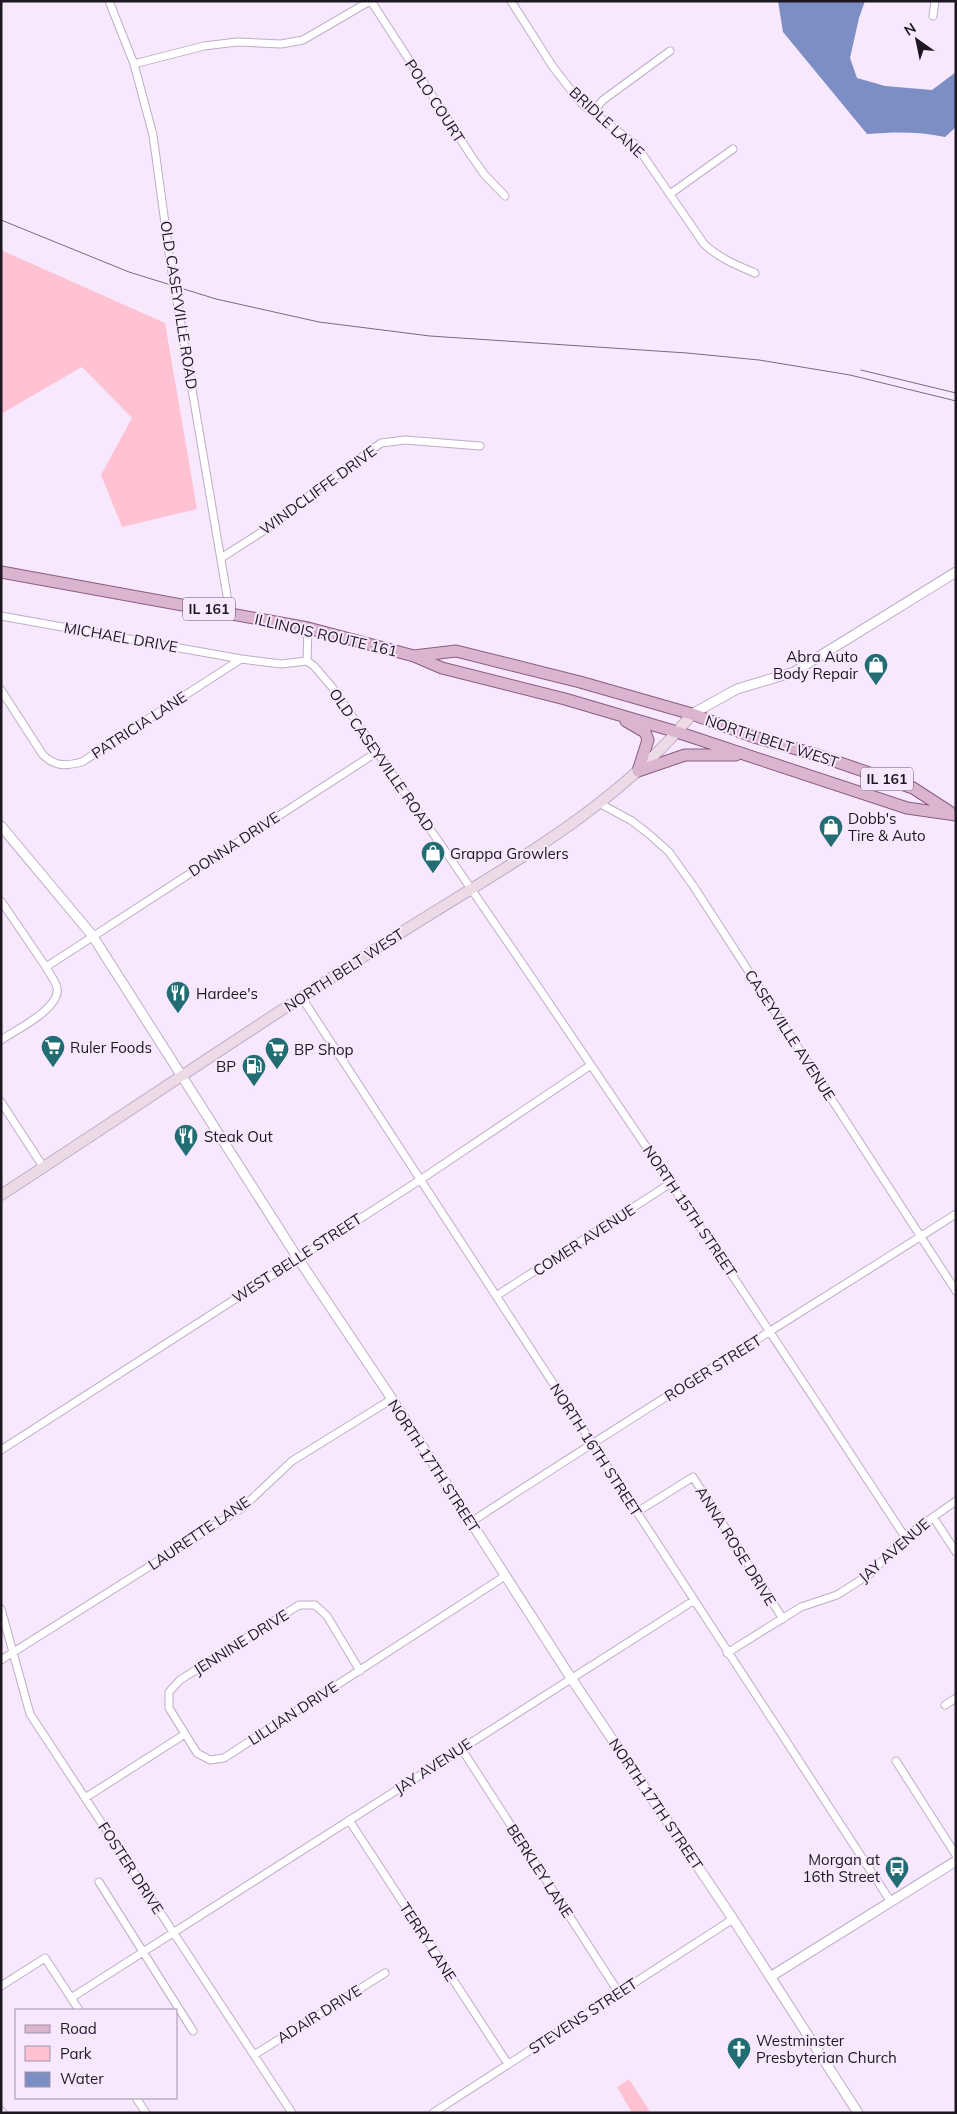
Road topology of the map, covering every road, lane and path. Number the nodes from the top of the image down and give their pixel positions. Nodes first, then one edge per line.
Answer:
1 (109, 1) edge
2 (371, 1) edge
3 (511, 1) edge
4 (935, 1) edge
5 (933, 16) dead end
6 (670, 51) dead end
7 (134, 64) junction
8 (593, 112) junction
9 (733, 149) dead end
10 (670, 194) junction
11 (505, 196) dead end
12 (755, 273) dead end
13 (480, 446) dead end
14 (221, 558) junction
15 (1, 572) edge
16 (956, 572) edge
17 (230, 613) junction
18 (1, 616) edge
19 (308, 628) junction
20 (414, 656) junction
21 (241, 659) junction
22 (307, 661) junction
23 (1, 690) edge
24 (612, 713) junction
25 (692, 714) junction
26 (678, 732) junction
27 (376, 752) junction
28 (750, 756) junction
29 (638, 771) junction
30 (599, 804) junction
31 (955, 815) edge
32 (1, 826) edge
33 (472, 888) junction
34 (1, 901) edge
35 (92, 935) junction
36 (46, 967) junction
37 (302, 998) junction
38 (1, 1040) edge
39 (592, 1065) junction
40 (182, 1077) junction
41 (1, 1102) edge
42 (44, 1168) junction
43 (420, 1180) junction
44 (671, 1183) junction
45 (1, 1195) edge
46 (956, 1214) edge
47 (921, 1236) junction
48 (297, 1258) junction
49 (956, 1291) edge
50 (496, 1296) junction
51 (771, 1332) junction
52 (392, 1399) junction
53 (590, 1443) junction
54 (1, 1450) edge
55 (956, 1501) edge
56 (637, 1512) junction
57 (933, 1517) junction
58 (471, 1522) junction
59 (905, 1537) junction
60 (956, 1552) edge
61 (505, 1576) junction
62 (693, 1601) junction
63 (1, 1609) edge
64 (783, 1619) junction
65 (13, 1652) junction
66 (727, 1653) junction
67 (1, 1660) edge
68 (360, 1671) junction
69 (571, 1678) junction
70 (956, 1698) edge
71 (944, 1705) dead end
72 (185, 1734) junction
73 (461, 1748) junction
74 (896, 1761) dead end
75 (85, 1798) junction
76 (349, 1820) junction
77 (956, 1855) edge
78 (956, 1861) edge
79 (98, 1882) dead end
80 (891, 1902) junction
81 (733, 1918) junction
82 (173, 1933) junction
83 (143, 1952) junction
84 (385, 1973) dead end
85 (770, 1977) junction
86 (1, 1986) edge
87 (619, 1993) junction
88 (71, 1998) junction
89 (78, 2009) edge
90 (193, 2031) dead end
91 (254, 2054) junction
92 (508, 2064) junction
93 (137, 2099) edge
94 (146, 2113) edge
95 (292, 2113) edge
96 (433, 2113) edge
97 (858, 2113) edge

1 - 7 street, OLD CASEYVILLE ROAD
2 - 7 street
2 - 11 street, POLO COURT
3 - 8 street, BRIDLE LANE
4 - 5 street
6 - 8 street
7 - 14 street, OLD CASEYVILLE ROAD
8 - 10 street, BRIDLE LANE
9 - 10 street
10 - 12 street, BRIDLE LANE
13 - 14 street, WINDCLIFFE DRIVE
14 - 17 street, OLD CASEYVILLE ROAD
15 - 17 main road, ILLINOIS ROUTE 161 / IL 161
16 - 25 street
17 - 19 main road, ILLINOIS ROUTE 161 / IL 161
18 - 21 street, MICHAEL DRIVE
19 - 20 main road, ILLINOIS ROUTE 161 / IL 161
19 - 22 street
20 - 24 main road, ILLINOIS ROUTE 161 / IL 161
20 - 25 main road, ILLINOIS ROUTE 161 / IL 161
21 - 22 street
21 - 23 street, PATRICIA LANE
22 - 27 street, OLD CASEYVILLE ROAD
24 - 26 main road, ILLINOIS ROUTE 161 / IL 161
24 - 29 main road
25 - 26 main road, NORTH BELT WEST
25 - 31 main road, NORTH BELT WEST / IL 161
26 - 28 main road, NORTH BELT WEST / IL 161
26 - 29 main road, NORTH BELT WEST
27 - 33 street, OLD CASEYVILLE ROAD
27 - 35 street, DONNA DRIVE
28 - 29 main road
28 - 31 main road, NORTH BELT WEST / IL 161
29 - 30 main road, NORTH BELT WEST
30 - 33 main road, NORTH BELT WEST
30 - 47 street, CASEYVILLE AVENUE
32 - 35 street, NORTH 17TH STREET
33 - 37 main road, NORTH BELT WEST
33 - 39 street, NORTH 15TH STREET
34 - 36 street
35 - 36 street, DONNA DRIVE
35 - 40 street, NORTH 17TH STREET
36 - 38 street
37 - 40 main road, NORTH BELT WEST
37 - 43 street, NORTH 16TH STREET
39 - 43 street, WEST BELLE STREET
39 - 44 street, NORTH 15TH STREET
40 - 42 main road, NORTH BELT WEST
40 - 48 street, NORTH 17TH STREET
41 - 42 street
42 - 45 main road, NORTH BELT WEST
43 - 48 street, WEST BELLE STREET
43 - 50 street, NORTH 16TH STREET
44 - 50 street, COMER AVENUE
44 - 51 street, NORTH 15TH STREET
46 - 47 street, ROGER STREET
47 - 49 street, CASEYVILLE AVENUE
47 - 51 street, ROGER STREET
48 - 52 street, NORTH 17TH STREET
48 - 54 street, WEST BELLE STREET
50 - 53 street, NORTH 16TH STREET
51 - 53 street, ROGER STREET
51 - 59 street, NORTH 15TH STREET
52 - 58 street, NORTH 17TH STREET
52 - 65 street, LAURETTE LANE
53 - 56 street, NORTH 16TH STREET
53 - 58 street, ROGER STREET
55 - 57 street, JAY AVENUE
56 - 62 street, NORTH 16TH STREET
56 - 64 street, ANNA ROSE DRIVE
57 - 59 street, JAY AVENUE
57 - 60 street
58 - 61 street, NORTH 17TH STREET
59 - 64 street, JAY AVENUE
61 - 68 street, LILLIAN DRIVE
61 - 69 street, NORTH 17TH STREET
62 - 66 street, NORTH 16TH STREET
62 - 69 street, JAY AVENUE
63 - 65 street, FOSTER DRIVE
64 - 66 street, JAY AVENUE
65 - 67 street, LAURETTE LANE
65 - 75 street, FOSTER DRIVE
66 - 80 street, NORTH 16TH STREET
68 - 72 street, LILLIAN DRIVE
68 - 72 street, JENNINE DRIVE
69 - 73 street, JAY AVENUE
69 - 81 street, NORTH 17TH STREET
70 - 71 street
72 - 75 street
73 - 76 street, JAY AVENUE
73 - 87 street, BERKLEY LANE
74 - 77 street
75 - 82 street, FOSTER DRIVE
76 - 82 street, JAY AVENUE
76 - 92 street, TERRY LANE
78 - 80 street
79 - 83 street
80 - 85 street
81 - 85 street, NORTH 17TH STREET
81 - 87 street, STEVENS STREET
82 - 83 street, JAY AVENUE
82 - 91 street, FOSTER DRIVE
83 - 88 street, JAY AVENUE
83 - 90 street
84 - 91 street, ADAIR DRIVE
85 - 97 street, NORTH 17TH STREET
86 - 88 street
87 - 92 street, STEVENS STREET
88 - 89 street
91 - 95 street, FOSTER DRIVE
92 - 96 street, STEVENS STREET
93 - 94 street

